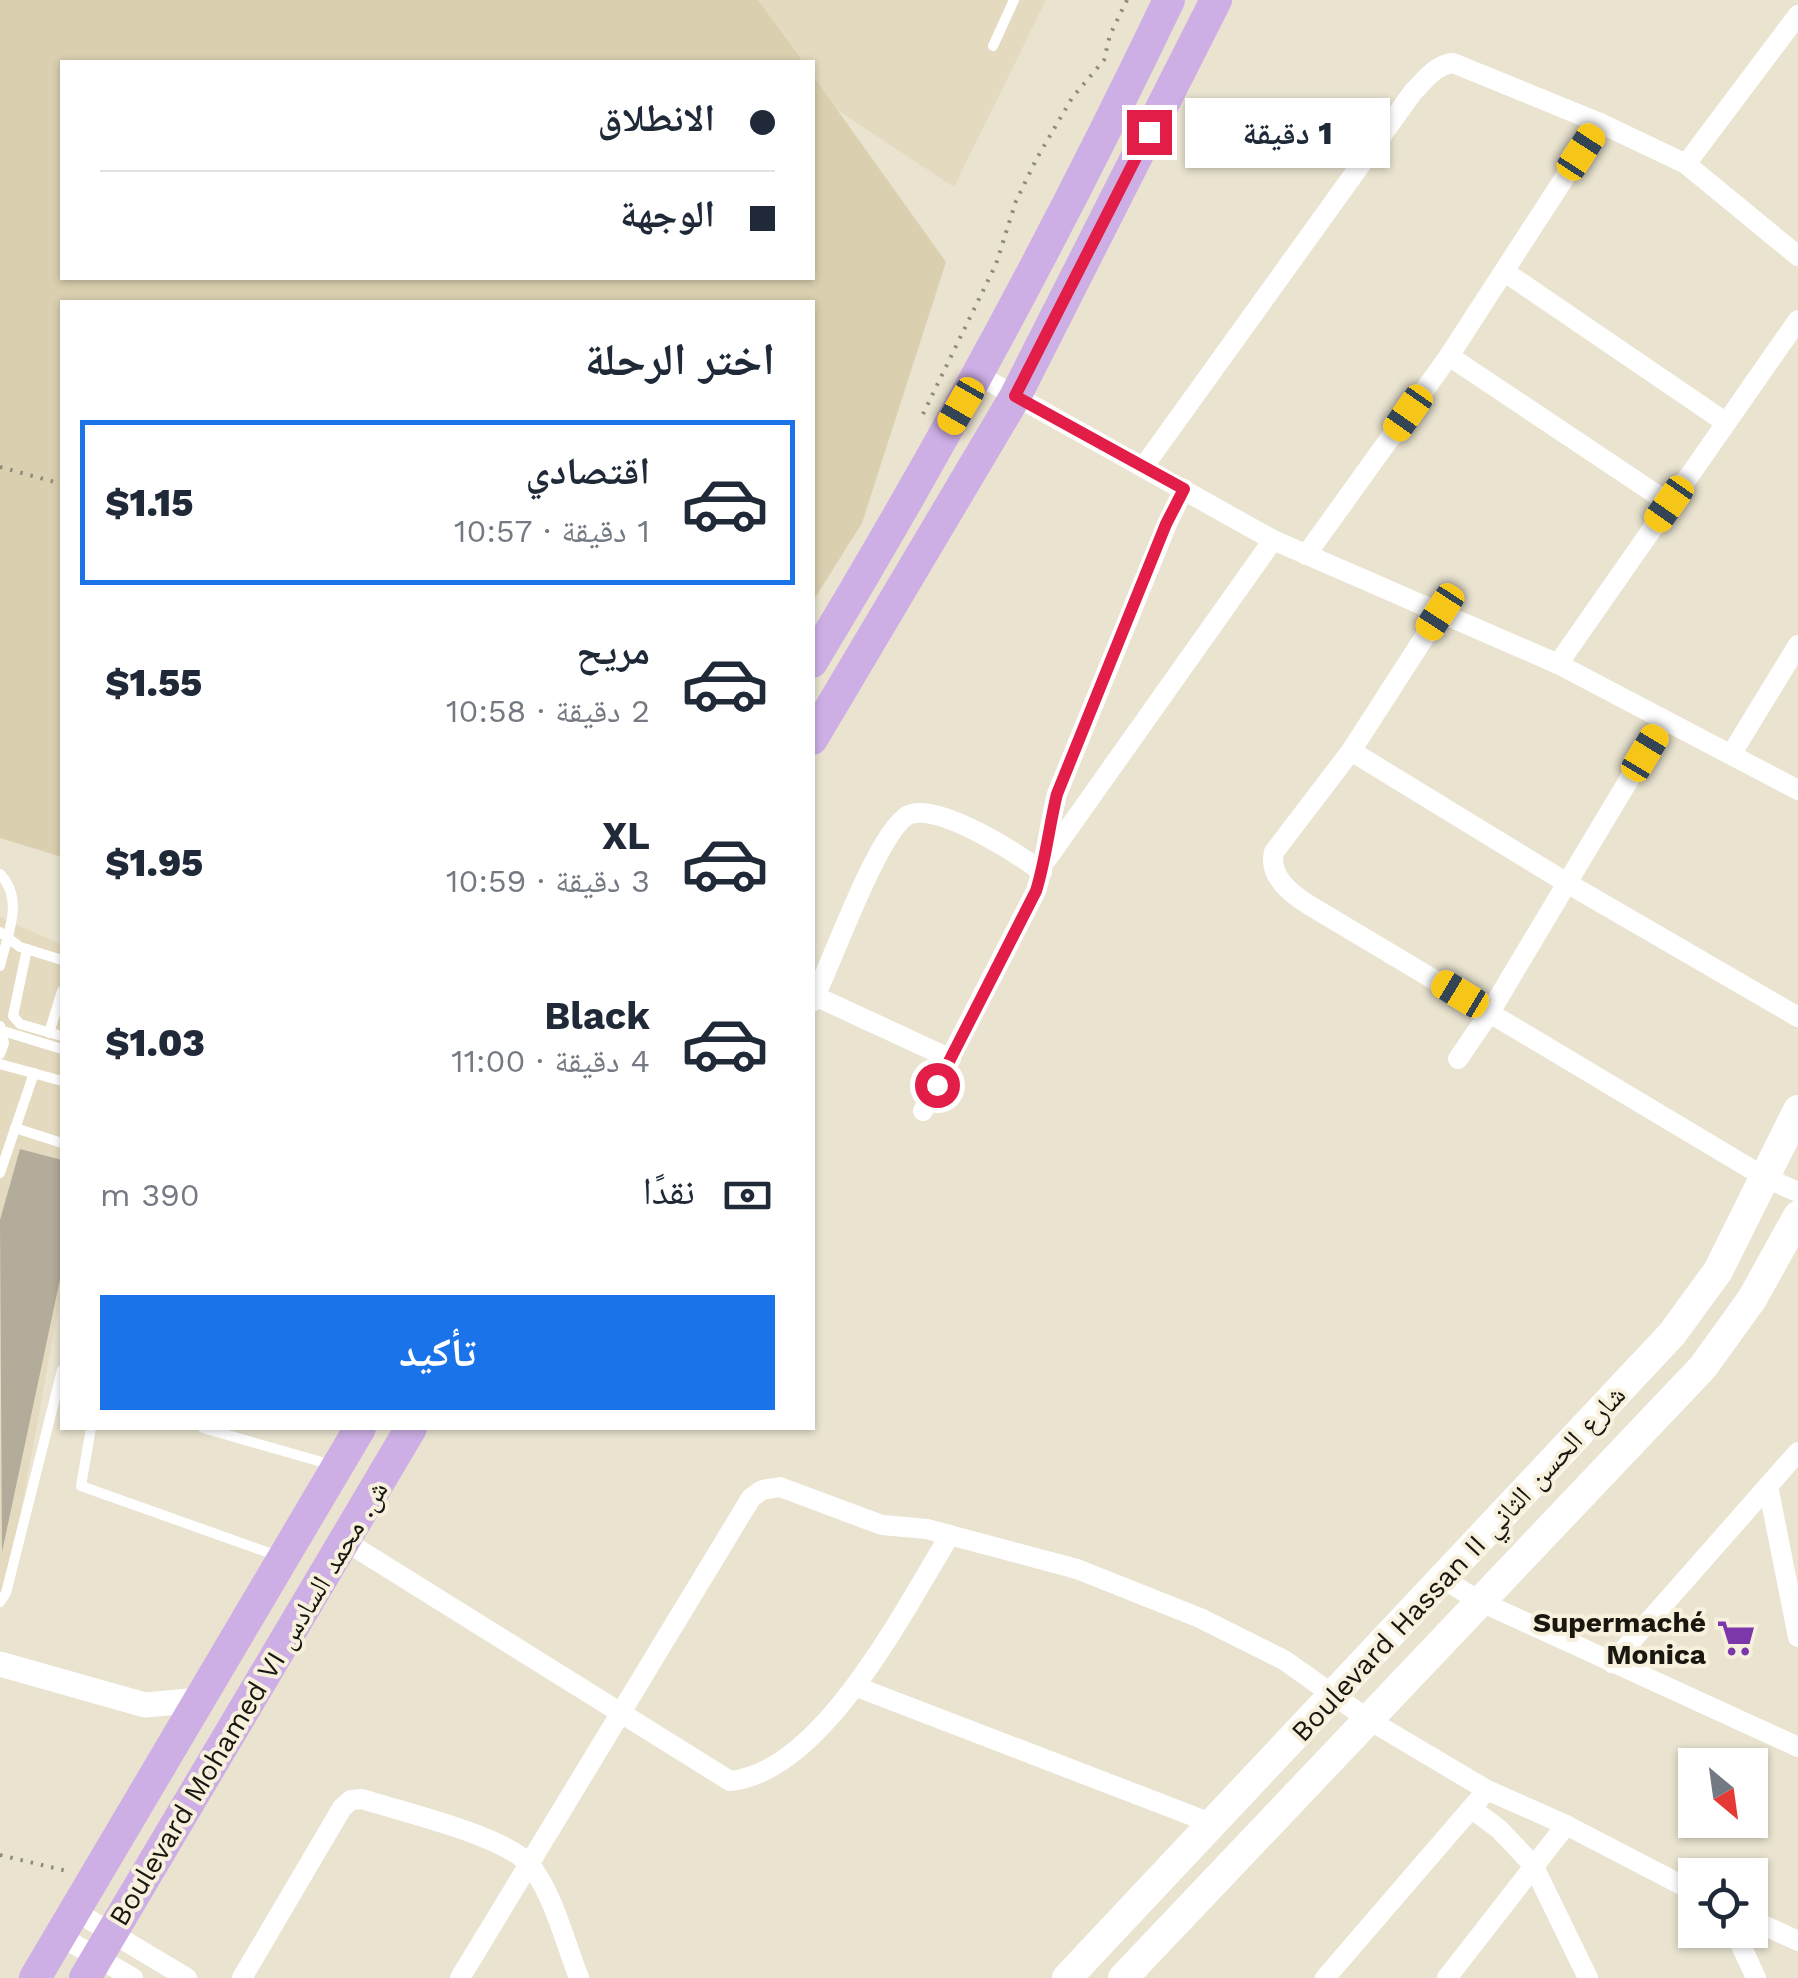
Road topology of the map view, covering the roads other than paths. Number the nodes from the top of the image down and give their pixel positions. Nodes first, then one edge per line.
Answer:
1 (1014, 0) edge
2 (1169, 0) edge
3 (1216, 0) edge
4 (1798, 15) edge
5 (993, 46) dead end
6 (1600, 123) junction
7 (1686, 164) junction
8 (1798, 256) edge
9 (1505, 272) junction
10 (1798, 320) edge
11 (1448, 356) junction
12 (978, 375) junction
13 (1015, 396) junction
14 (1725, 422) junction
15 (1144, 466) junction
16 (1184, 489) junction
17 (1669, 504) junction
18 (1273, 540) junction
19 (1306, 555) junction
20 (1440, 612) junction
21 (1798, 645) edge
22 (815, 657) edge
23 (1558, 664) junction
24 (1664, 721) junction
25 (815, 735) edge
26 (1350, 751) junction
27 (1732, 753) junction
28 (1798, 790) edge
29 (1044, 866) junction
30 (0, 874) edge
31 (1567, 883) junction
32 (3, 935) edge
33 (27, 950) junction
34 (60, 959) edge
35 (0, 966) edge
36 (815, 997) edge
37 (60, 998) edge
38 (815, 999) edge
39 (1490, 1012) junction
40 (1798, 1017) edge
41 (2, 1028) edge
42 (50, 1032) junction
43 (60, 1035) edge
44 (60, 1048) edge
45 (0, 1054) edge
46 (951, 1059) junction
47 (1458, 1059) dead end
48 (0, 1064) edge
49 (34, 1073) junction
50 (60, 1080) edge
51 (924, 1110) dead end
52 (1798, 1110) edge
53 (14, 1128) junction
54 (60, 1141) edge
55 (4, 1147) edge
56 (0, 1174) edge
57 (1766, 1178) junction
58 (1798, 1192) edge
59 (1798, 1216) edge
60 (60, 1378) edge
61 (92, 1430) edge
62 (211, 1430) edge
63 (376, 1436) edge
64 (1798, 1452) edge
65 (338, 1466) junction
66 (1768, 1486) junction
67 (950, 1534) junction
68 (345, 1540) junction
69 (284, 1558) junction
70 (1442, 1578) junction
71 (1479, 1601) junction
72 (0, 1602) edge
73 (1798, 1637) edge
74 (1612, 1663) junction
75 (0, 1665) edge
76 (857, 1687) junction
77 (1334, 1695) junction
78 (200, 1700) junction
79 (146, 1705) junction
80 (622, 1712) junction
81 (1369, 1720) junction
82 (174, 1745) junction
83 (1798, 1747) edge
84 (1487, 1790) junction
85 (1472, 1809) junction
86 (1211, 1823) junction
87 (1566, 1826) junction
88 (528, 1863) junction
89 (1533, 1865) junction
90 (1678, 1883) edge
91 (68, 1923) junction
92 (1768, 1927) edge
93 (1798, 1941) edge
94 (1742, 1948) edge
95 (98, 1956) edge
96 (35, 1978) edge
97 (134, 1978) edge
98 (187, 1978) edge
99 (242, 1978) edge
100 (460, 1978) edge
101 (579, 1978) edge
102 (1067, 1978) edge
103 (1123, 1978) edge
104 (1325, 1978) edge
105 (1448, 1978) edge
106 (1588, 1978) edge
107 (1756, 1978) edge

1 - 5 lane
2 - 12 main road
3 - 13 main road
4 - 7 street
6 - 7 street
6 - 9 street
6 - 15 street
7 - 8 street
9 - 11 street
9 - 14 street
10 - 14 street
11 - 17 street
11 - 19 street
12 - 13 street
12 - 22 main road
13 - 15 street
13 - 25 main road
14 - 17 street
15 - 16 street
16 - 18 street
16 - 29 street
17 - 23 street
18 - 19 street
18 - 29 street
19 - 20 street
20 - 23 street
20 - 26 street
21 - 27 street
23 - 24 street
24 - 27 street
24 - 31 street
26 - 31 street
26 - 39 street
27 - 28 street
29 - 36 street
29 - 46 street
30 - 32 lane
31 - 39 street
31 - 40 street
32 - 33 lane
32 - 35 lane
33 - 34 lane
33 - 42 lane
37 - 42 lane
38 - 46 street
39 - 47 street
39 - 57 street
41 - 44 lane
41 - 45 lane
42 - 43 lane
46 - 51 street
48 - 49 lane
49 - 50 lane
49 - 53 lane
52 - 57 main road, Boulevard Hassan II شارع الحسن الثاني
53 - 54 lane
53 - 55 lane
55 - 56 lane
57 - 58 street
57 - 70 main road, Boulevard Hassan II شارع الحسن الثاني
59 - 71 main road, Boulevard Hassan II شارع الحسن الثاني
60 - 72 lane
61 - 69 lane
62 - 65 lane
63 - 65 main road, Boulevard Mohamed VI ش. محمد السادس
63 - 68 main road, Boulevard Mohamed VI ش. محمد السادس
64 - 66 street
65 - 69 main road, Boulevard Mohamed VI ش. محمد السادس
66 - 73 street
66 - 74 street
67 - 76 street
67 - 77 street
67 - 80 street
68 - 80 street
68 - 95 main road, Boulevard Mohamed VI ش. محمد السادس
69 - 78 main road, Boulevard Mohamed VI ش. محمد السادس
70 - 71 street
70 - 77 main road, Boulevard Hassan II شارع الحسن الثاني
71 - 74 street
71 - 81 main road, Boulevard Hassan II شارع الحسن الثاني
74 - 83 street
75 - 79 street
76 - 80 street
76 - 86 street
77 - 81 street
77 - 86 main road, Boulevard Hassan II شارع الحسن الثاني
78 - 79 street
78 - 82 main road, Boulevard Mohamed VI ش. محمد السادس
79 - 82 street
80 - 88 street
81 - 84 street
81 - 103 main road, Boulevard Hassan II شارع الحسن الثاني
82 - 91 main road, Boulevard Mohamed VI ش. محمد السادس
84 - 85 street
84 - 87 street
85 - 89 street
85 - 104 street
86 - 102 main road, Boulevard Hassan II شارع الحسن الثاني
87 - 89 street
87 - 90 street
88 - 99 street
88 - 100 street
88 - 101 street
89 - 105 street
89 - 106 street
91 - 95 street
91 - 95 street
91 - 96 main road, Boulevard Mohamed VI ش. محمد السادس
92 - 93 street
94 - 107 street
95 - 97 street
95 - 98 street

